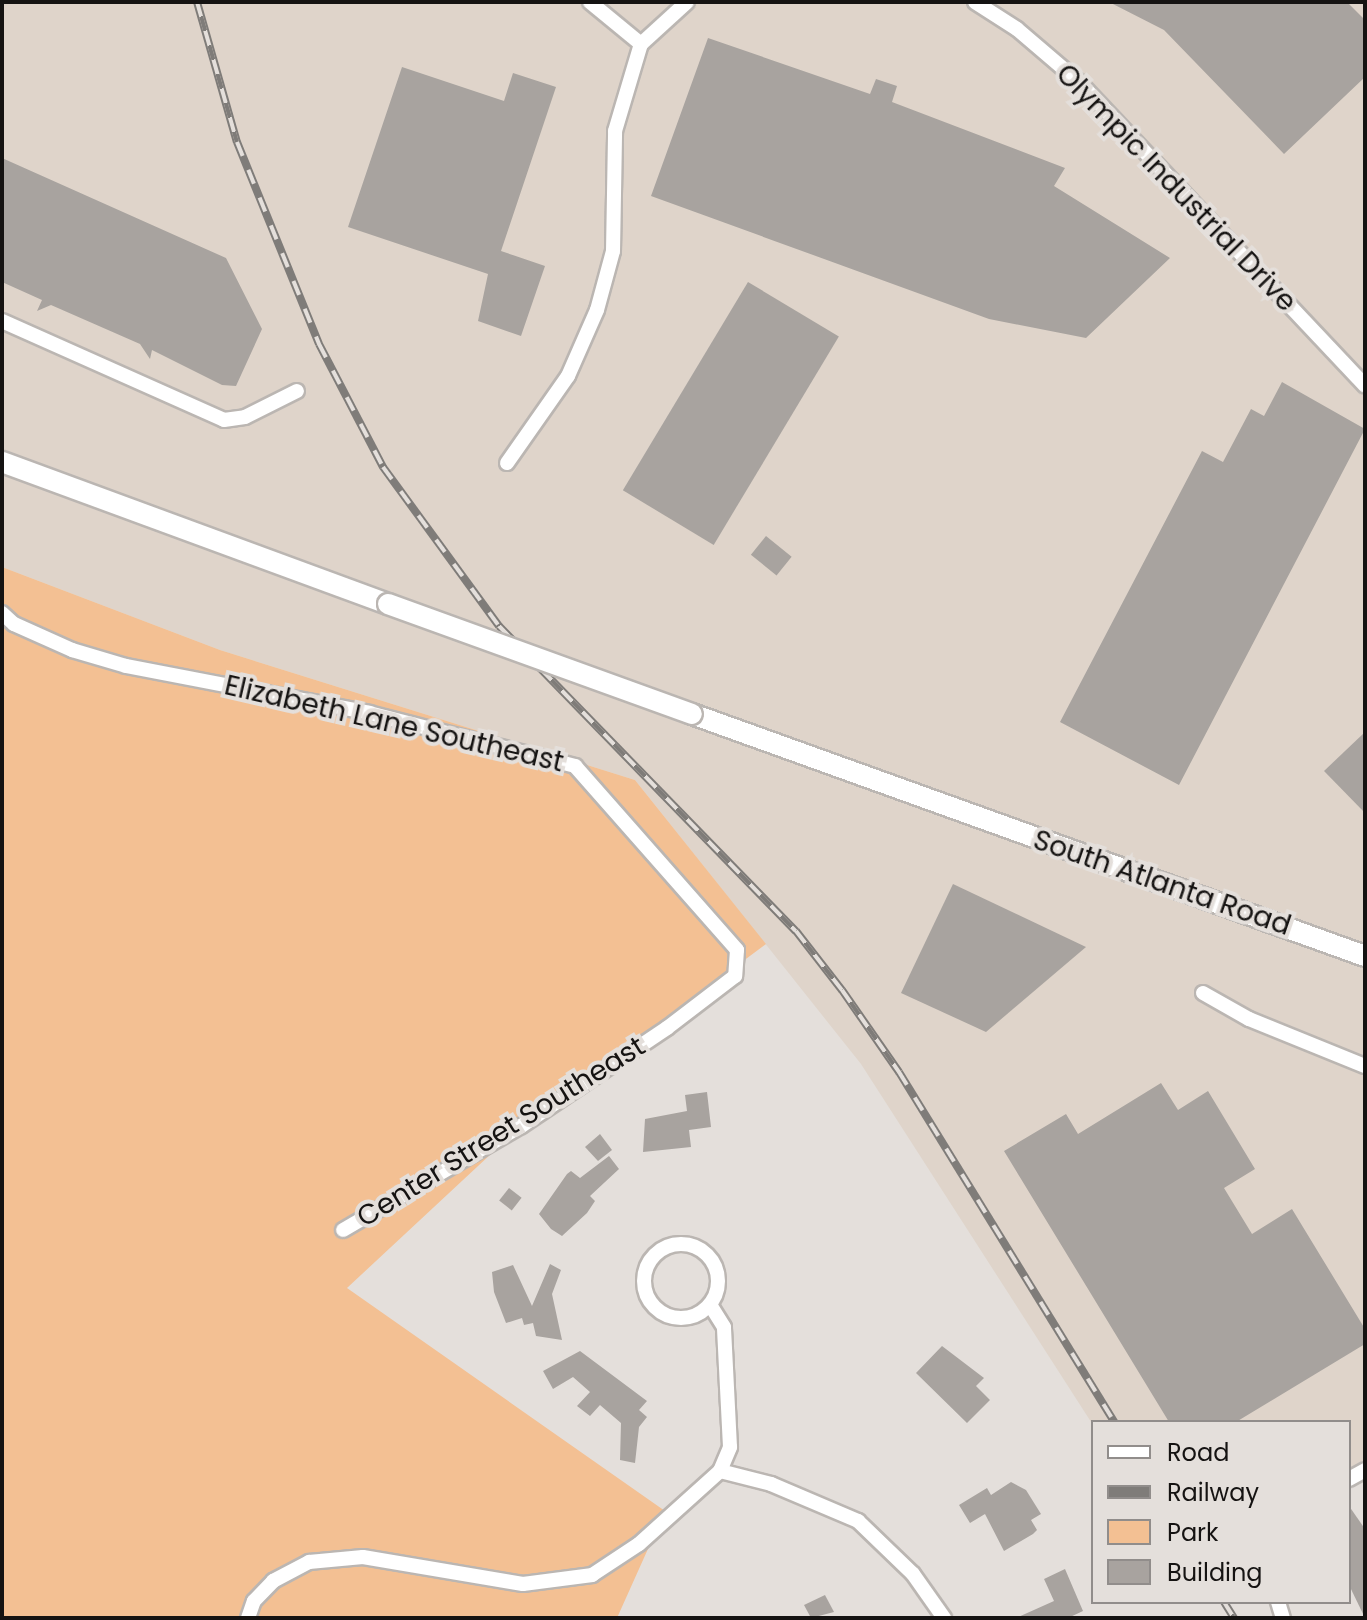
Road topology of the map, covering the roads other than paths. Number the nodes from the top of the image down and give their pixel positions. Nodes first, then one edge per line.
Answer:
1 (590, 2) edge
2 (687, 2) edge
3 (975, 2) edge
4 (641, 44) junction
5 (2, 321) edge
6 (1365, 386) edge
7 (297, 391) dead end
8 (2, 462) edge
9 (507, 463) dead end
10 (2, 613) edge
11 (1365, 956) edge
12 (735, 976) joint
13 (1203, 993) dead end
14 (1365, 1066) edge
15 (343, 1230) dead end
16 (710, 1305) junction
17 (720, 1471) junction
18 (248, 1618) edge
19 (944, 1618) edge

1 - 4 street
2 - 4 street
3 - 6 street, Olympic Industrial Drive
4 - 9 street
5 - 7 street
8 - 11 main road, South Atlanta Road, bridge
10 - 12 street, Elizabeth Lane Southeast
12 - 15 street, Center Street Southeast
13 - 14 street
16 - 16 street
16 - 17 street
17 - 18 street
17 - 19 street

